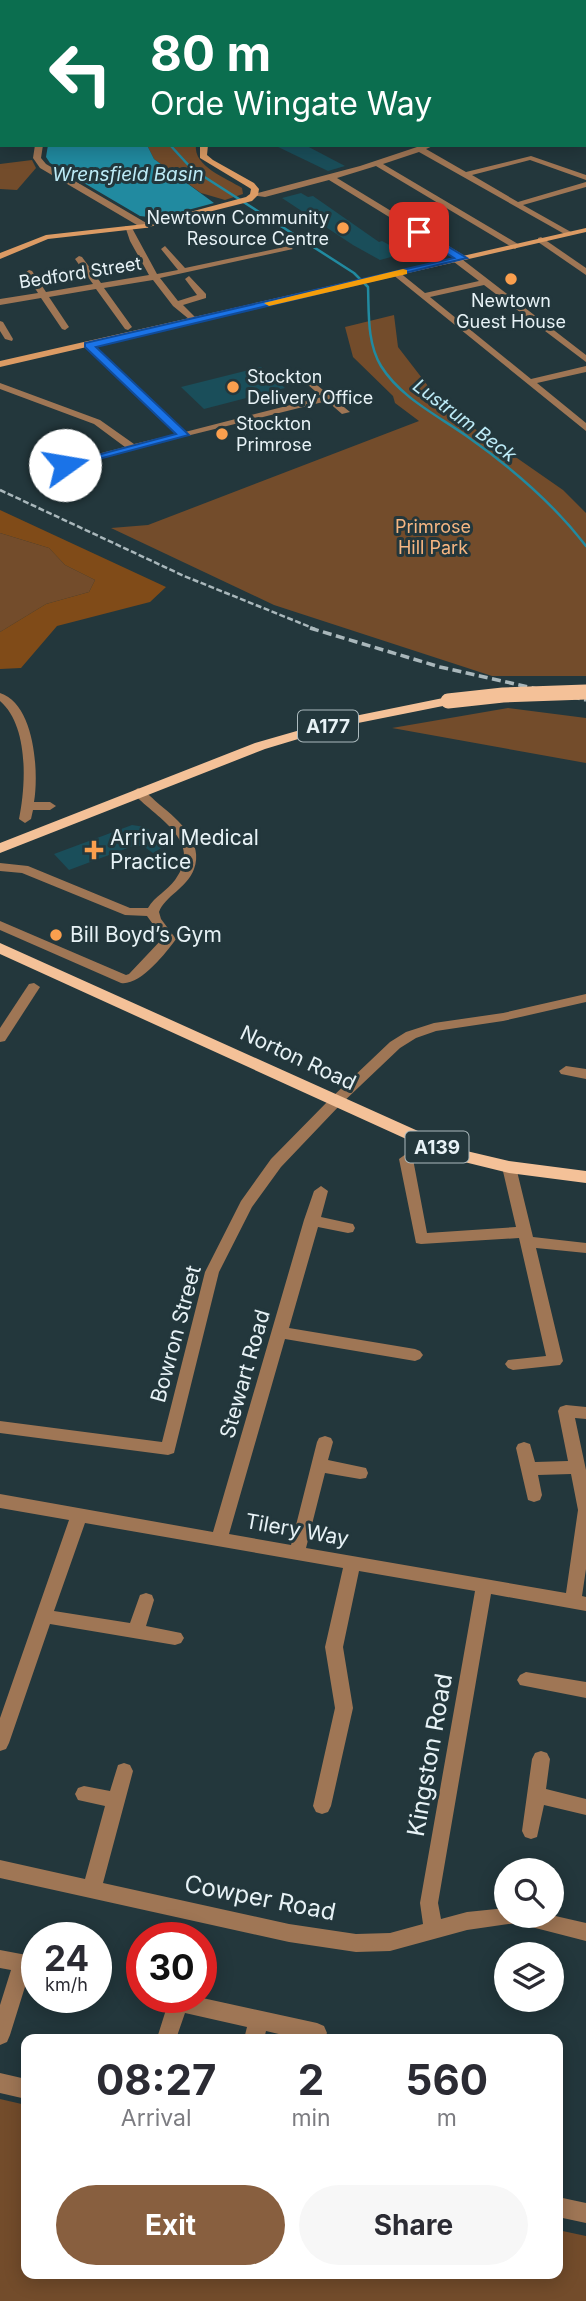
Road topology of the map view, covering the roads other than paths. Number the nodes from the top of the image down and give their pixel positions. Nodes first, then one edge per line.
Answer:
1 (39, 147) edge
2 (204, 147) edge
3 (428, 147) edge
4 (422, 150) junction
5 (377, 164) junction
6 (467, 174) junction
7 (330, 177) junction
8 (586, 178) edge
9 (586, 184) edge
10 (251, 197) junction
11 (518, 204) junction
12 (145, 226) junction
13 (128, 229) junction
14 (586, 230) edge
15 (568, 234) junction
16 (541, 240) junction
17 (515, 246) junction
18 (164, 249) dead end
19 (289, 249) dead end
20 (0, 256) edge
21 (79, 260) dead end
22 (461, 261) junction
23 (586, 272) edge
24 (29, 273) dead end
25 (396, 274) junction
26 (187, 275) junction
27 (155, 277) junction
28 (486, 282) junction
29 (99, 286) junction
30 (42, 295) junction
31 (422, 296) junction
32 (0, 302) edge
33 (176, 304) junction
34 (194, 321) junction
35 (0, 324) edge
36 (65, 327) dead end
37 (128, 327) dead end
38 (9, 339) dead end
39 (89, 345) junction
40 (586, 359) edge
41 (0, 363) edge
42 (586, 369) edge
43 (531, 382) junction
44 (312, 384) dead end
45 (0, 386) edge
46 (328, 398) junction
47 (345, 412) dead end
48 (586, 428) edge
49 (183, 435) junction
50 (133, 448) junction
51 (65, 465) dead end
52 (586, 692) edge
53 (0, 696) edge
54 (138, 792) junction
55 (28, 806) junction
56 (50, 806) dead end
57 (25, 819) dead end
58 (0, 848) edge
59 (0, 867) edge
60 (153, 912) junction
61 (0, 925) edge
62 (0, 947) edge
63 (34, 986) dead end
64 (586, 998) edge
65 (0, 1010) edge
66 (16, 1014) junction
67 (0, 1038) edge
68 (566, 1071) dead end
69 (586, 1074) edge
70 (335, 1102) junction
71 (406, 1159) dead end
72 (509, 1167) junction
73 (586, 1177) edge
74 (321, 1191) dead end
75 (312, 1220) junction
76 (348, 1228) dead end
77 (526, 1237) junction
78 (586, 1248) edge
79 (279, 1332) junction
80 (415, 1355) dead end
81 (513, 1364) dead end
82 (586, 1413) edge
83 (0, 1427) edge
84 (325, 1441) dead end
85 (524, 1448) dead end
86 (319, 1465) junction
87 (577, 1467) junction
88 (529, 1469) junction
89 (360, 1473) dead end
90 (534, 1495) dead end
91 (0, 1501) edge
92 (586, 1510) edge
93 (79, 1515) junction
94 (219, 1540) junction
95 (297, 1553) junction
96 (352, 1563) junction
97 (484, 1586) junction
98 (146, 1601) dead end
99 (580, 1603) edge
100 (44, 1616) junction
101 (136, 1631) junction
102 (176, 1638) dead end
103 (526, 1680) dead end
104 (586, 1690) edge
105 (0, 1742) edge
106 (541, 1759) dead end
107 (124, 1771) dead end
108 (84, 1794) dead end
109 (536, 1795) junction
110 (116, 1800) junction
111 (322, 1806) dead end
112 (586, 1807) edge
113 (531, 1831) dead end
114 (0, 1870) edge
115 (92, 1889) junction
116 (494, 1917) edge
117 (564, 1926) edge
118 (433, 1932) junction
119 (586, 1932) edge
120 (0, 1959) edge
121 (21, 1963) edge
122 (21, 1986) edge
123 (175, 2013) edge
124 (214, 2013) edge
125 (256, 2030) edge
126 (317, 2033) dead end
127 (168, 2034) edge
128 (0, 2035) edge
129 (0, 2083) edge
130 (21, 2088) edge
131 (563, 2208) edge
132 (586, 2213) edge

1 - 12 street
2 - 10 street
3 - 4 street
4 - 5 street
4 - 6 street
5 - 7 street
5 - 17 street
6 - 8 street
6 - 11 street
7 - 10 street
7 - 22 street
9 - 11 street
10 - 12 street
11 - 15 street
12 - 13 street
13 - 20 street
13 - 27 street
14 - 15 street
15 - 16 street
16 - 17 street
16 - 23 street
17 - 22 street
18 - 26 street
19 - 26 street, Bedford Street
21 - 29 street
22 - 25 street
22 - 28 street
24 - 30 street
25 - 31 street
25 - 34 street
26 - 27 street, Bedford Street
26 - 33 street
27 - 29 street, Bedford Street
27 - 33 street
28 - 31 street
28 - 40 street
29 - 30 street, Bedford Street
29 - 37 street
30 - 32 street, Bedford Street
30 - 36 street
31 - 43 street
33 - 34 street
34 - 39 street
35 - 38 street
39 - 41 street
39 - 49 street
42 - 43 street
43 - 48 street
44 - 46 street
45 - 50 street
46 - 47 street
46 - 49 street
49 - 50 street
50 - 51 street
52 - 54 main road, A177, bridge
53 - 55 street
54 - 58 main road, A177
54 - 60 street
55 - 56 street
55 - 57 street
59 - 60 street
60 - 61 street
62 - 70 main road, Norton Road / A139
63 - 66 street
64 - 70 street, Bowron Street
65 - 66 street
66 - 67 street
68 - 69 street
70 - 72 main road, Norton Road / A139
70 - 83 street, Bowron Street
71 - 77 street
72 - 73 main road, Norton Road / A139
72 - 77 street
74 - 75 street, Stewart Road
75 - 76 street
75 - 79 street, Stewart Road
77 - 78 street
77 - 81 street
79 - 80 street
79 - 94 street, Stewart Road
82 - 87 street
84 - 86 street
85 - 88 street
86 - 89 street
86 - 95 street
87 - 88 street
87 - 92 street
88 - 90 street
91 - 93 street, Tilery Way
92 - 99 street
93 - 94 street, Tilery Way
93 - 100 street
94 - 95 street, Tilery Way
95 - 96 street, Tilery Way
96 - 97 street, Tilery Way
96 - 111 street
97 - 99 street, Tilery Way
97 - 118 street, Kingston Road
98 - 101 street
100 - 101 street
100 - 105 street
101 - 102 street
103 - 104 street
106 - 109 street
107 - 110 street
108 - 110 street
109 - 112 street
109 - 113 street
110 - 115 street
114 - 115 street, Cowper Road
115 - 118 street, Cowper Road
116 - 118 street, Cowper Road
117 - 119 street
120 - 121 street
122 - 128 street
123 - 127 street
124 - 125 street
125 - 126 street
129 - 130 street
131 - 132 street

